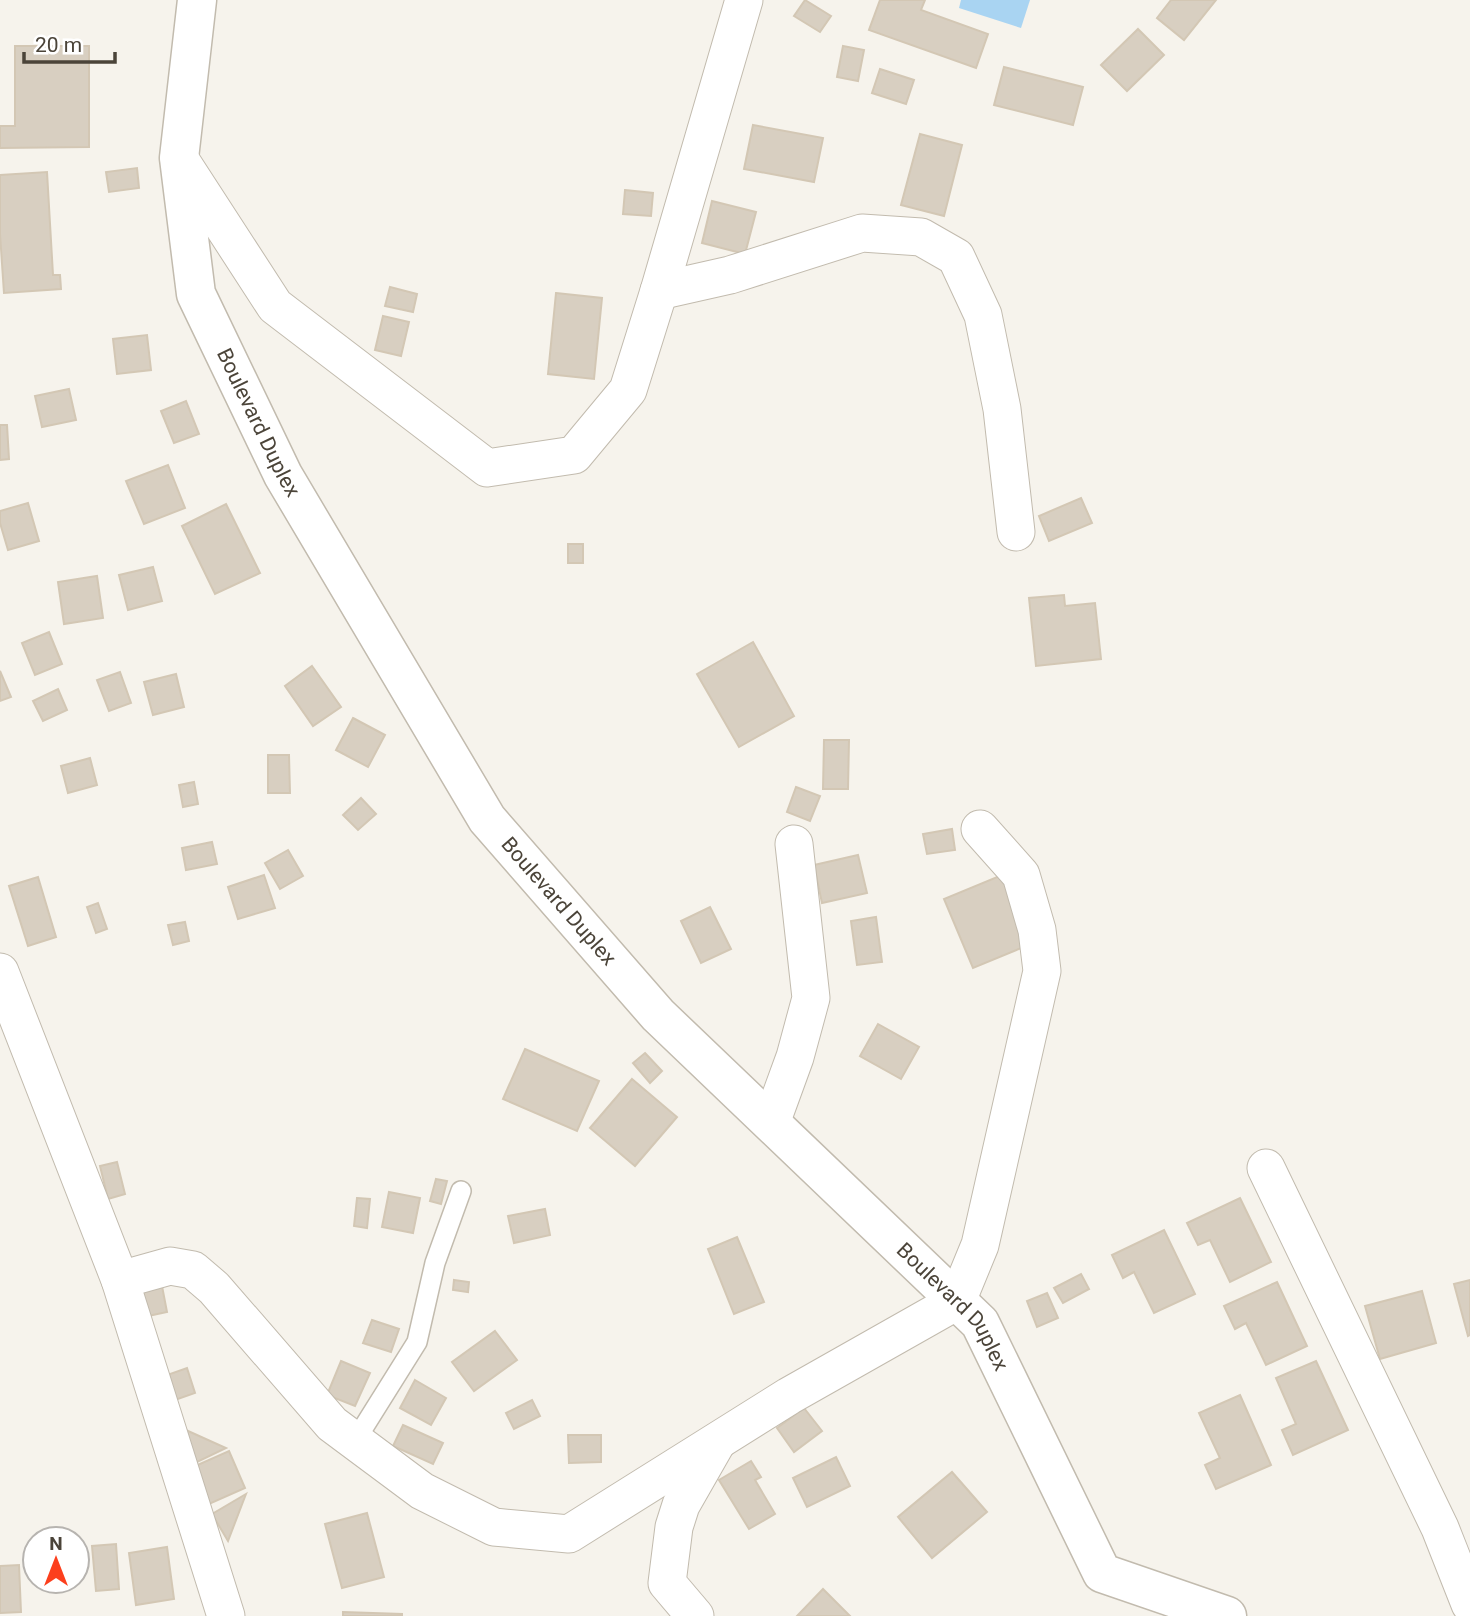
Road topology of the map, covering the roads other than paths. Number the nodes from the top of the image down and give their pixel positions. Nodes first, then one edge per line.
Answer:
1 (197, 0) edge
2 (744, 0) edge
3 (179, 158) junction
4 (659, 291) junction
5 (1016, 532) dead end
6 (980, 829) dead end
7 (794, 844) dead end
8 (0, 972) edge
9 (771, 1123) junction
10 (1266, 1168) dead end
11 (461, 1191) dead end
12 (120, 1280) junction
13 (957, 1301) junction
14 (719, 1439) junction
15 (355, 1441) junction
16 (1470, 1604) edge
17 (226, 1616) edge
18 (695, 1616) edge
19 (1227, 1616) edge

1 - 3 street, Boulevard Duplex
2 - 4 street
3 - 4 street
3 - 9 street, Boulevard Duplex
4 - 5 street
6 - 13 street
7 - 9 street
8 - 12 street
9 - 13 street, Boulevard Duplex
10 - 16 street
11 - 15 lane
12 - 15 street
12 - 17 street
13 - 14 street
13 - 19 street, Boulevard Duplex
14 - 15 street
14 - 18 street

